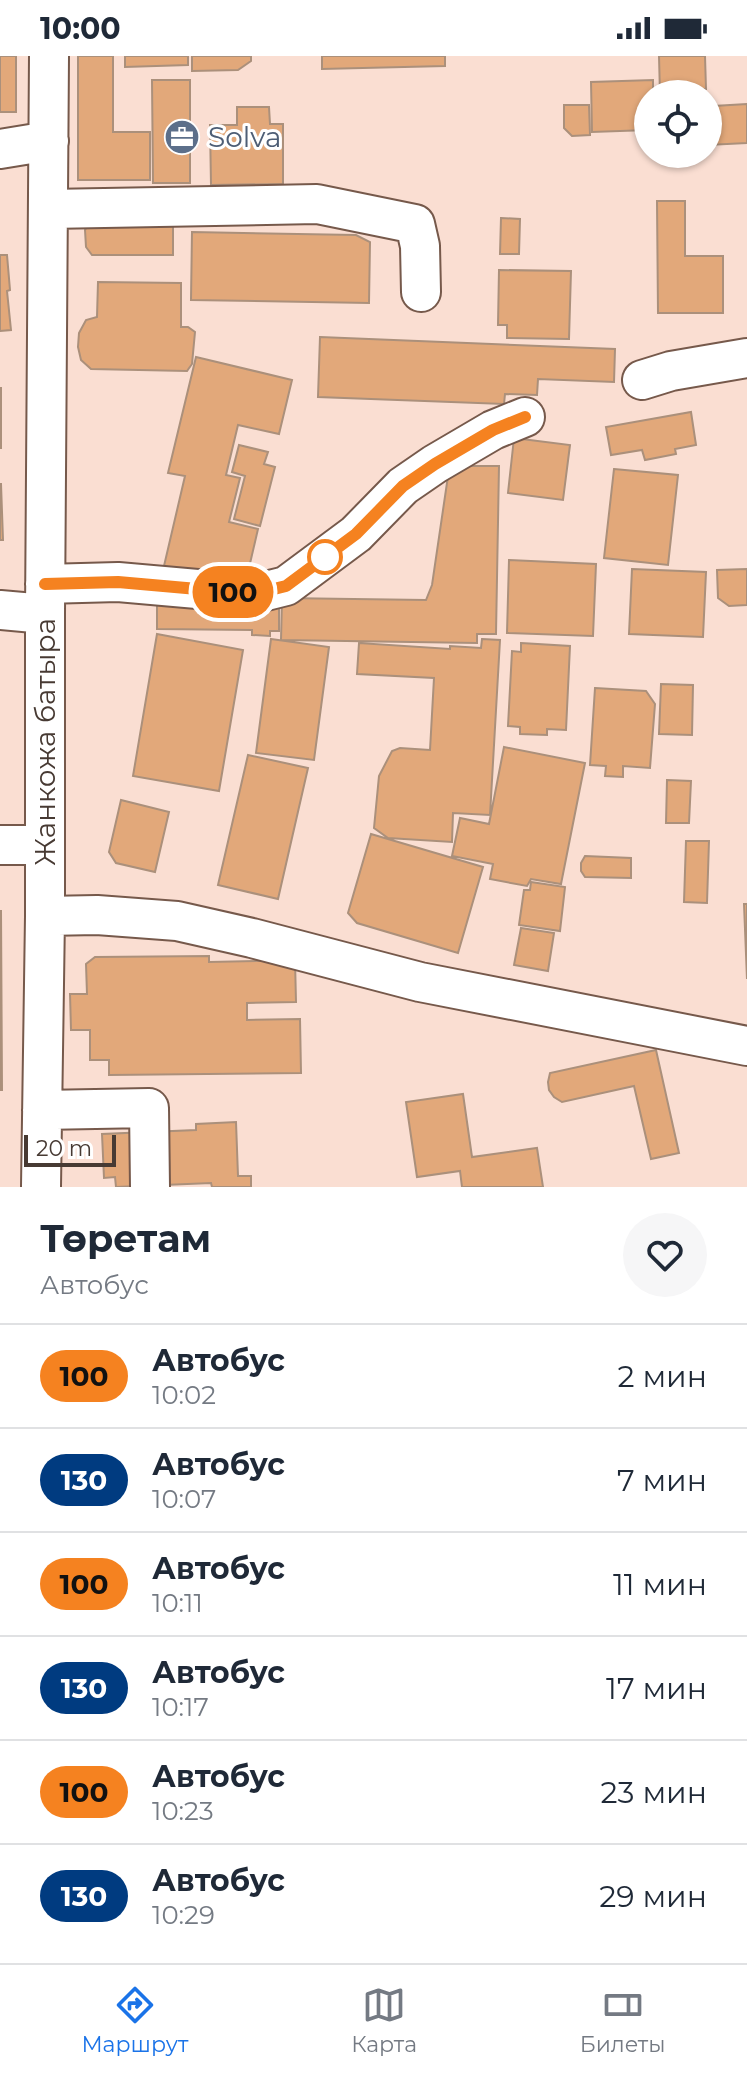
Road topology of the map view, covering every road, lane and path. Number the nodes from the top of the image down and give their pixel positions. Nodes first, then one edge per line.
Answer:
1 (49, 56) edge
2 (49, 141) junction
3 (0, 149) edge
4 (49, 209) junction
5 (421, 292) dead end
6 (747, 358) edge
7 (642, 380) dead end
8 (525, 417) dead end
9 (45, 599) junction
10 (0, 610) edge
11 (0, 845) edge
12 (44, 845) junction
13 (45, 916) junction
14 (747, 1046) edge
15 (42, 1110) junction
16 (41, 1187) edge
17 (150, 1187) edge

1 - 2 street, Жанкожа батыра
2 - 3 street
2 - 4 street, Жанкожа батыра
4 - 5 street
4 - 9 street, Жанкожа батыра
6 - 7 street
8 - 9 street
9 - 10 street
9 - 12 street, Жанкожа батыра
11 - 12 street
12 - 13 street, Жанкожа батыра
13 - 14 street
13 - 15 street, Жанкожа батыра
15 - 16 street, Жанкожа батыра
15 - 17 street

